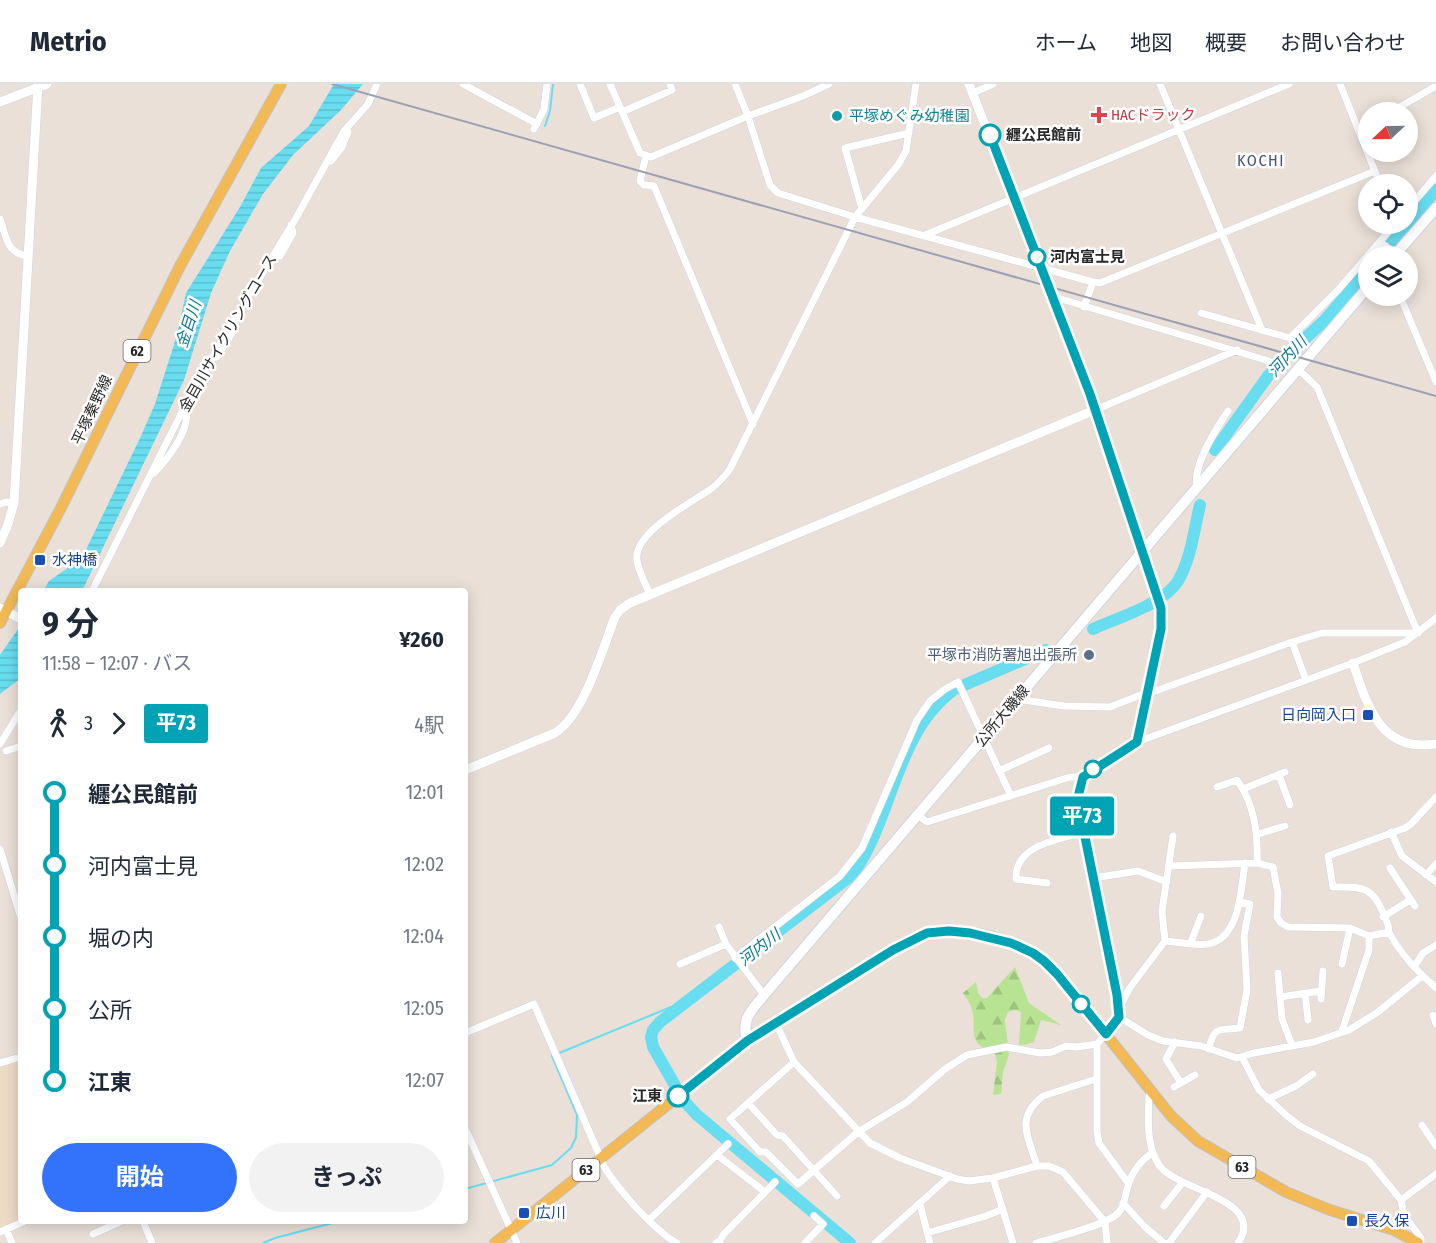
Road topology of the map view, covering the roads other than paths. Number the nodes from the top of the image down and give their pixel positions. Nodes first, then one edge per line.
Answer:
1 (48, 84) edge
2 (281, 84) edge
3 (377, 84) edge
4 (463, 84) edge
5 (547, 84) edge
6 (580, 84) edge
7 (610, 84) edge
8 (670, 84) edge
9 (735, 84) edge
10 (830, 84) edge
11 (916, 84) edge
12 (993, 84) edge
13 (1160, 84) edge
14 (1288, 84) edge
15 (1340, 84) edge
16 (38, 86) edge
17 (1436, 86) edge
18 (971, 88) edge
19 (0, 102) edge
20 (1408, 102) edge
21 (621, 110) junction
22 (748, 116) junction
23 (1178, 130) junction
24 (909, 133) junction
25 (646, 156) junction
26 (1375, 171) junction
27 (1376, 174) edge
28 (1436, 176) edge
29 (1418, 197) edge
30 (1015, 198) junction
31 (862, 208) junction
32 (1436, 208) edge
33 (855, 217) junction
34 (0, 219) edge
35 (1221, 233) junction
36 (1387, 234) edge
37 (925, 235) junction
38 (1380, 242) junction
39 (1385, 246) edge
40 (1401, 246) edge
41 (29, 256) junction
42 (1040, 267) junction
43 (1093, 282) junction
44 (1051, 296) junction
45 (1358, 299) edge
46 (1404, 306) edge
47 (1084, 307) junction
48 (1201, 314) dead end
49 (1262, 330) junction
50 (1237, 350) junction
51 (1269, 361) dead end
52 (1298, 369) junction
53 (1436, 382) edge
54 (1095, 410) junction
55 (1228, 411) dead end
56 (753, 424) junction
57 (1197, 487) junction
58 (14, 503) junction
59 (0, 504) edge
60 (0, 543) edge
61 (1142, 552) junction
62 (94, 588) edge
63 (650, 595) junction
64 (3, 610) edge
65 (18, 618) edge
66 (1436, 618) edge
67 (0, 623) edge
68 (1418, 633) junction
69 (1292, 642) junction
70 (1353, 663) junction
71 (1306, 680) junction
72 (1148, 693) junction
73 (1016, 699) junction
74 (18, 715) edge
75 (984, 738) junction
76 (1137, 742) junction
77 (0, 744) edge
78 (1436, 744) edge
79 (18, 747) edge
80 (1049, 748) dead end
81 (6, 751) dead end
82 (468, 769) edge
83 (999, 771) junction
84 (1083, 777) junction
85 (1217, 787) dead end
86 (1244, 789) junction
87 (1011, 796) junction
88 (1436, 797) edge
89 (1290, 805) dead end
90 (918, 815) junction
91 (1285, 826) dead end
92 (1084, 832) junction
93 (1391, 832) junction
94 (1258, 834) junction
95 (1173, 836) dead end
96 (0, 849) edge
97 (1245, 863) junction
98 (1257, 863) junction
99 (1436, 864) edge
100 (1170, 866) junction
101 (1390, 868) dead end
102 (1426, 875) junction
103 (1093, 878) junction
104 (1167, 882) junction
105 (1436, 882) edge
106 (1047, 883) dead end
107 (18, 899) edge
108 (1240, 902) junction
109 (1200, 916) dead end
110 (1383, 917) junction
111 (719, 927) dead end
112 (1350, 928) junction
113 (1389, 932) junction
114 (1369, 936) junction
115 (1165, 941) junction
116 (1191, 942) junction
117 (726, 944) junction
118 (1436, 945) edge
119 (1340, 958) dead end
120 (737, 960) junction
121 (680, 964) dead end
122 (1414, 967) junction
123 (1323, 971) dead end
124 (1278, 973) dead end
125 (1422, 976) junction
126 (1436, 988) edge
127 (1305, 993) junction
128 (764, 995) junction
129 (1280, 997) junction
130 (1119, 1013) junction
131 (1308, 1020) dead end
132 (776, 1023) junction
133 (1342, 1031) junction
134 (468, 1032) edge
135 (1106, 1034) junction
136 (747, 1041) junction
137 (1175, 1042) junction
138 (1097, 1044) junction
139 (1292, 1045) junction
140 (1209, 1049) junction
141 (1242, 1057) junction
142 (18, 1058) edge
143 (794, 1062) junction
144 (0, 1064) edge
145 (1313, 1074) dead end
146 (1195, 1075) dead end
147 (1096, 1079) junction
148 (1152, 1093) junction
149 (1269, 1099) junction
150 (748, 1103) junction
151 (1422, 1125) dead end
152 (858, 1132) junction
153 (468, 1135) edge
154 (728, 1144) dead end
155 (1436, 1146) edge
156 (1153, 1153) junction
157 (717, 1155) junction
158 (599, 1160) junction
159 (1037, 1166) junction
160 (813, 1170) junction
161 (785, 1172) junction
162 (1436, 1174) edge
163 (950, 1176) junction
164 (993, 1178) junction
165 (1183, 1182) junction
166 (1128, 1183) junction
167 (765, 1192) junction
168 (1206, 1192) junction
169 (837, 1196) dead end
170 (1401, 1200) junction
171 (1124, 1203) junction
172 (920, 1204) junction
173 (1164, 1206) dead end
174 (1003, 1209) junction
175 (814, 1216) dead end
176 (649, 1220) junction
177 (1105, 1222) junction
178 (18, 1224) edge
179 (115, 1224) edge
180 (144, 1224) edge
181 (3, 1230) edge
182 (511, 1231) junction
183 (927, 1233) junction
184 (93, 1234) dead end
185 (720, 1242) edge
186 (12, 1243) edge
187 (151, 1243) edge
188 (495, 1243) edge
189 (517, 1243) edge
190 (677, 1243) edge
191 (805, 1243) edge
192 (875, 1243) edge
193 (930, 1243) edge
194 (1013, 1243) edge
195 (1036, 1243) edge
196 (1107, 1243) edge
197 (1164, 1243) edge
198 (1168, 1243) edge
199 (1238, 1243) edge
200 (1419, 1243) edge

1 - 16 street
2 - 64 main road, 平塚秦野線 / 62
3 - 62 street, 金目川サイクリングコース
4 - 5 street
6 - 21 street
7 - 21 street
8 - 21 street
9 - 22 street
10 - 22 street
11 - 24 street
12 - 18 street
13 - 23 street
14 - 23 street
15 - 26 street
16 - 19 street
16 - 41 street
17 - 20 street
18 - 30 street
21 - 25 street
22 - 25 street
22 - 33 street
23 - 30 street
23 - 35 street
24 - 31 street
24 - 31 street
25 - 56 street
26 - 27 street
26 - 35 street
28 - 29 street
30 - 37 street
30 - 42 street
31 - 33 street
32 - 40 main road
33 - 37 street
33 - 56 street
34 - 41 street
35 - 43 street
35 - 49 street
36 - 38 street
37 - 42 street
38 - 39 street
38 - 49 street
41 - 58 street
42 - 43 street
42 - 44 street
43 - 47 street
44 - 47 street
44 - 54 street
45 - 52 main road, 公所大磯線
46 - 53 street
47 - 50 street
48 - 49 street
50 - 51 street
50 - 54 street
52 - 57 main road, 公所大磯線
52 - 68 street
54 - 61 street
54 - 63 street
55 - 57 street
56 - 63 street
57 - 61 main road, 公所大磯線
58 - 59 street
58 - 60 street
61 - 72 street
61 - 73 main road, 公所大磯線
63 - 82 street
64 - 65 street
64 - 67 main road, 平塚秦野線 / 62
66 - 68 street
68 - 69 street
68 - 70 street
69 - 71 street
69 - 72 street
70 - 71 street
70 - 78 street
71 - 76 street
72 - 73 street
72 - 76 street
73 - 75 main road, 公所大磯線
74 - 77 street
75 - 83 street
75 - 90 main road, 公所大磯線
75 - 120 street
76 - 84 street
79 - 81 street
80 - 83 street
83 - 87 street
84 - 87 street
84 - 92 street
85 - 86 street
86 - 89 street
86 - 94 street
87 - 90 street
88 - 93 street
90 - 128 main road, 公所大磯線
91 - 94 street
92 - 103 street
92 - 106 street
93 - 102 street
93 - 110 street
94 - 98 street
95 - 100 street
96 - 107 street
97 - 98 street
97 - 100 street
97 - 108 street
98 - 112 street
99 - 102 street
100 - 104 street
101 - 110 street
102 - 105 street
103 - 104 street
103 - 130 street
104 - 115 street
108 - 116 street
108 - 140 street
109 - 116 street
110 - 113 street
111 - 117 street
112 - 114 street
112 - 119 street
113 - 114 street
113 - 122 street
114 - 133 street
115 - 116 street
115 - 130 street
117 - 120 street
117 - 121 street
118 - 122 street
120 - 128 street
122 - 125 street
123 - 127 street
124 - 129 street
125 - 126 street
125 - 133 street
127 - 129 street
127 - 131 street
128 - 136 main road, 公所大磯線
129 - 139 street
130 - 135 street
130 - 137 street
132 - 135 main road, 63
132 - 136 main road, 63
132 - 143 street
133 - 139 street
134 - 158 street
135 - 138 street
135 - 148 main road, 63
136 - 158 main road, 63
137 - 140 street
137 - 146 street
138 - 147 street
138 - 152 street
139 - 141 street
140 - 141 street
141 - 149 street
142 - 144 street
143 - 150 street
143 - 152 street
145 - 149 street
147 - 159 street
147 - 166 street
148 - 156 street
148 - 200 main road, 63
149 - 170 street
150 - 160 street
150 - 161 street
151 - 155 street
152 - 160 street
152 - 163 street
153 - 182 street
154 - 157 street
156 - 165 street
156 - 166 street
157 - 167 street
157 - 176 street
158 - 176 street
158 - 182 main road, 63
159 - 164 street
159 - 177 street
160 - 161 street
160 - 169 street
161 - 167 street
162 - 170 street
163 - 164 street
163 - 172 street
164 - 174 street
165 - 168 street
165 - 173 street
166 - 171 street
167 - 185 street
168 - 198 street
168 - 199 street
170 - 200 street
171 - 177 street
171 - 197 street
172 - 183 street
172 - 192 street
174 - 183 street
174 - 194 street
175 - 191 street
176 - 190 street
177 - 195 street
177 - 196 street
178 - 181 street
179 - 184 street
180 - 187 street
181 - 186 street
182 - 188 main road, 63
182 - 189 street
183 - 193 street

